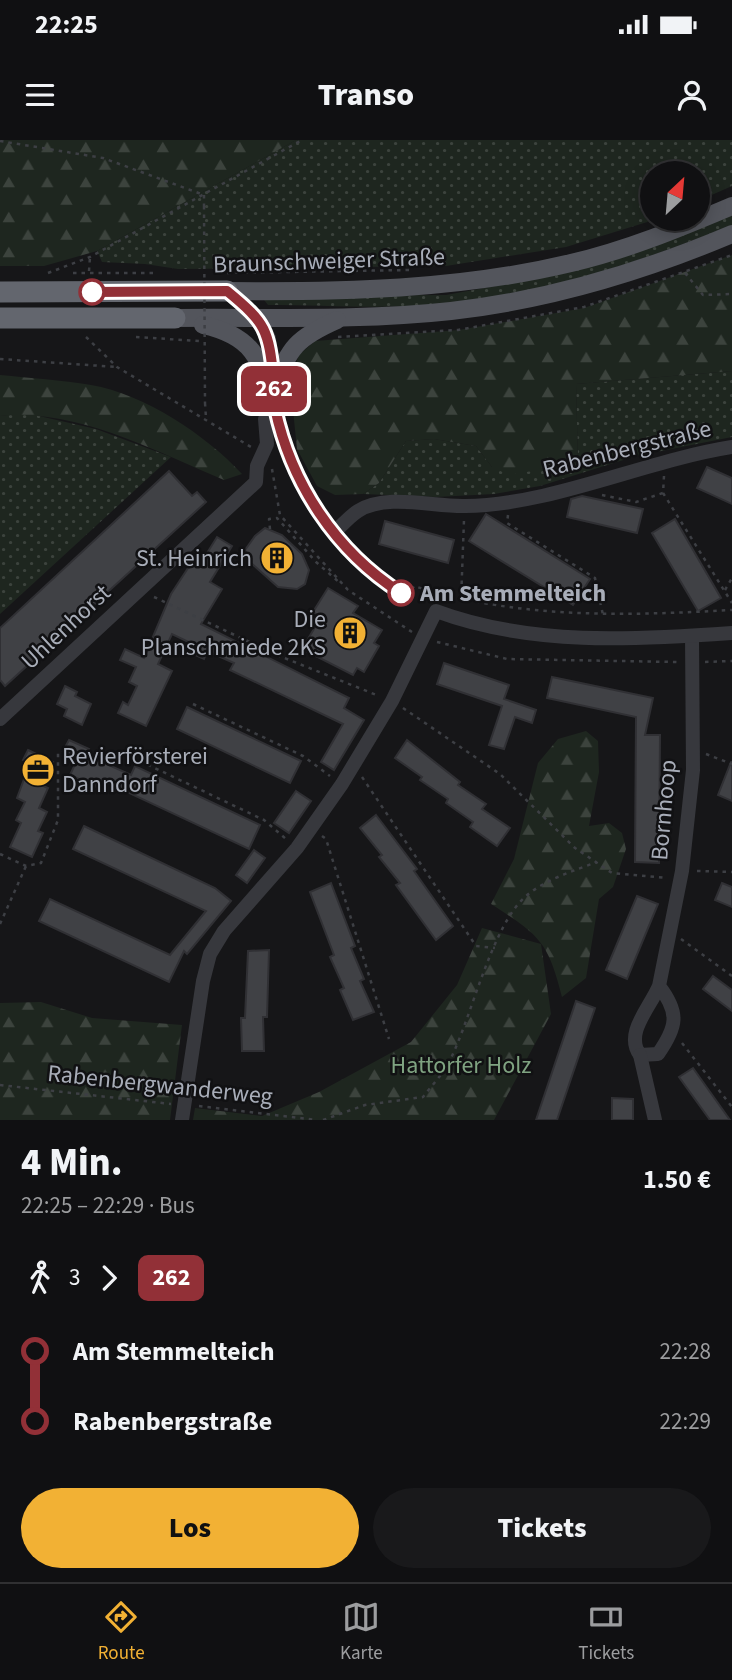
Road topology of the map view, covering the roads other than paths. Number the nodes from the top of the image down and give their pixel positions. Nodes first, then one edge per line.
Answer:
1 (732, 206) edge
2 (732, 234) edge
3 (227, 291) junction
4 (0, 292) edge
5 (258, 317) junction
6 (0, 318) edge
7 (175, 318) junction
8 (343, 318) junction
9 (274, 396) junction
10 (732, 447) edge
11 (335, 532) dead end
12 (732, 633) edge
13 (692, 636) junction
14 (0, 719) edge
15 (659, 986) junction
16 (640, 1055) junction
17 (183, 1113) edge
18 (655, 1120) edge

1 - 3 main road, Braunschweiger Straße
2 - 8 main road
3 - 4 highway, Braunschweiger Straße
3 - 5 street
5 - 7 main road
5 - 8 main road
5 - 9 street
6 - 7 highway
7 - 9 main road
8 - 9 main road
9 - 14 street, Uhlenhorst
10 - 11 street, Rabenbergstraße
12 - 13 street
13 - 15 street, Bornhoop
13 - 17 street
15 - 16 street, Bornhoop
15 - 16 street
16 - 18 street, Bornhoop

